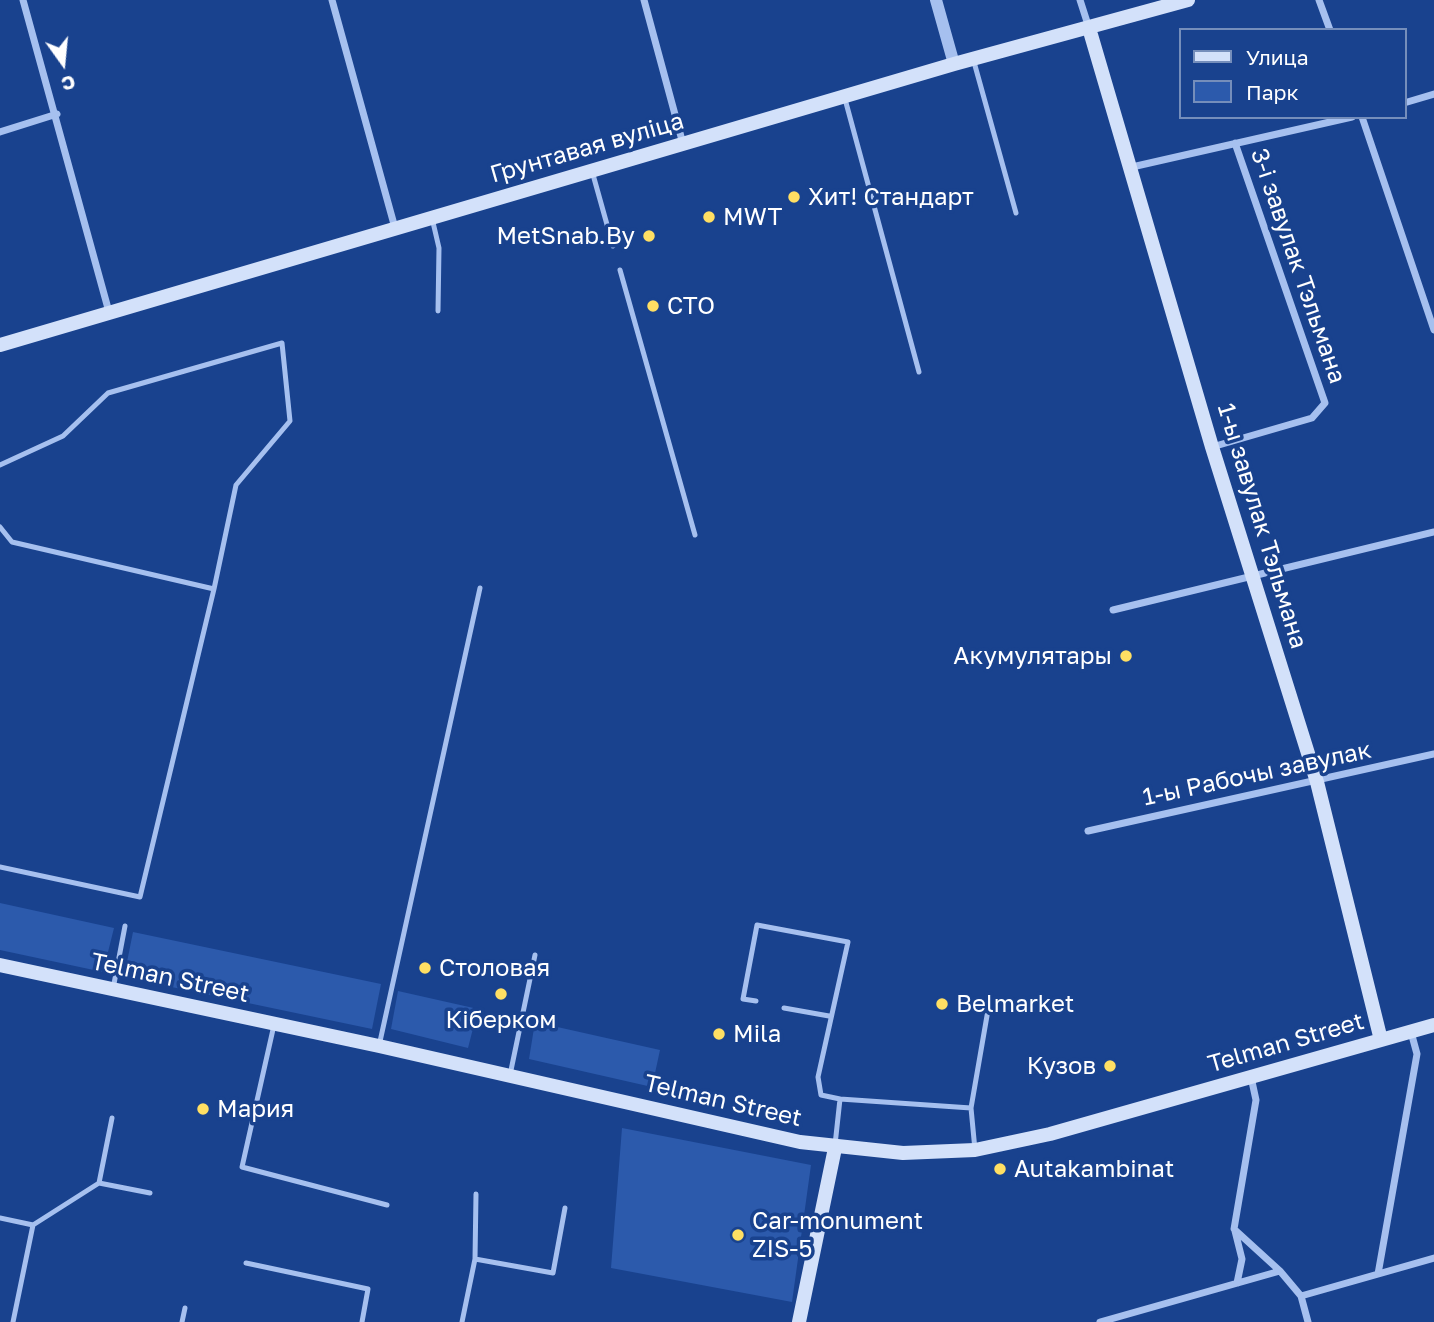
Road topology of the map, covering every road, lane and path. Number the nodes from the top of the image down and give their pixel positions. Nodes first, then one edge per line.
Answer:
1 (23, 0) edge
2 (332, 0) edge
3 (644, 0) edge
4 (936, 0) edge
5 (1080, 0) edge
6 (1188, 0) edge
7 (1319, 0) edge
8 (1089, 28) junction
9 (1329, 28) edge
10 (973, 59) junction
11 (954, 64) junction
12 (1434, 94) edge
13 (844, 96) junction
14 (1406, 102) edge
15 (57, 114) junction
16 (1343, 119) edge
17 (1363, 119) edge
18 (0, 132) edge
19 (1235, 143) junction
20 (683, 144) junction
21 (1132, 167) junction
22 (592, 171) junction
23 (1016, 213) dead end
24 (432, 218) junction
25 (395, 229) junction
26 (613, 246) dead end
27 (620, 270) dead end
28 (438, 311) dead end
29 (110, 312) junction
30 (1434, 330) edge
31 (0, 345) edge
32 (919, 372) dead end
33 (1212, 447) junction
34 (0, 465) edge
35 (0, 527) edge
36 (1434, 532) edge
37 (695, 535) dead end
38 (1254, 576) junction
39 (480, 588) dead end
40 (214, 589) junction
41 (1113, 610) dead end
42 (1434, 754) edge
43 (1317, 782) junction
44 (1088, 831) dead end
45 (0, 867) edge
46 (125, 926) dead end
47 (535, 955) dead end
48 (0, 965) edge
49 (113, 989) junction
50 (755, 1001) dead end
51 (784, 1008) dead end
52 (988, 1010) dead end
53 (829, 1016) junction
54 (274, 1025) junction
55 (1434, 1025) edge
56 (1411, 1032) junction
57 (1381, 1040) junction
58 (379, 1046) junction
59 (510, 1076) junction
60 (1251, 1076) junction
61 (840, 1099) junction
62 (971, 1108) junction
63 (112, 1118) dead end
64 (835, 1148) junction
65 (975, 1150) junction
66 (99, 1183) junction
67 (150, 1193) dead end
68 (476, 1194) dead end
69 (387, 1205) dead end
70 (565, 1208) dead end
71 (0, 1218) edge
72 (33, 1225) junction
73 (1235, 1230) junction
74 (1434, 1258) edge
75 (475, 1259) junction
76 (246, 1263) dead end
77 (1280, 1271) junction
78 (1378, 1274) junction
79 (1237, 1283) junction
80 (1301, 1296) junction
81 (185, 1308) dead end
82 (13, 1322) edge
83 (182, 1322) edge
84 (362, 1322) edge
85 (462, 1322) edge
86 (799, 1322) edge
87 (1100, 1322) edge
88 (1308, 1322) edge

1 - 15 street
2 - 25 street
3 - 20 street
4 - 11 street
5 - 8 street
6 - 8 main road, Грунтавая вуліца
7 - 9 street
8 - 10 main road, Грунтавая вуліца
8 - 21 main road, 1-ы завулак Тэльмана
10 - 11 main road, Грунтавая вуліца
10 - 23 lane
11 - 13 main road, Грунтавая вуліца
12 - 14 street
13 - 20 main road, Грунтавая вуліца
13 - 32 lane
15 - 18 street
15 - 29 street
16 - 19 street
17 - 30 street
19 - 21 street
19 - 33 street, 3-і завулак Тэльмана
20 - 22 main road, Грунтавая вуліца
21 - 33 main road, 1-ы завулак Тэльмана
22 - 24 main road, Грунтавая вуліца
22 - 26 lane
24 - 25 main road, Грунтавая вуліца
24 - 28 lane
25 - 29 main road, Грунтавая вуліца
27 - 37 lane
29 - 31 main road, Грунтавая вуліца
33 - 38 main road, 1-ы завулак Тэльмана
34 - 40 lane
35 - 40 lane
36 - 38 street
38 - 41 street
38 - 43 main road, 1-ы завулак Тэльмана
39 - 58 lane
40 - 45 lane
42 - 43 street, 1-ы Рабочы завулак
43 - 44 street, 1-ы Рабочы завулак
43 - 57 main road, 1-ы завулак Тэльмана
46 - 49 lane
47 - 59 lane
48 - 49 main road, Telman Street
49 - 54 main road, Telman Street
50 - 53 lane
51 - 53 lane
52 - 62 lane
53 - 61 lane
54 - 58 main road, Telman Street
54 - 69 lane
55 - 56 main road, Telman Street
56 - 57 main road, Telman Street
56 - 78 street
57 - 60 main road, Telman Street
58 - 59 main road, Telman Street
59 - 64 main road, Telman Street
60 - 65 main road, Telman Street
60 - 73 street
61 - 62 lane
61 - 64 lane
62 - 65 lane
63 - 66 lane
64 - 65 main road, Telman Street
64 - 86 main road
66 - 67 lane
66 - 72 lane
68 - 75 lane
70 - 75 lane
71 - 72 lane
72 - 82 lane
73 - 77 street
73 - 79 street
74 - 78 street
75 - 85 lane
76 - 84 lane
77 - 79 street
77 - 80 street
78 - 80 street
79 - 87 street
80 - 88 street
81 - 83 lane

